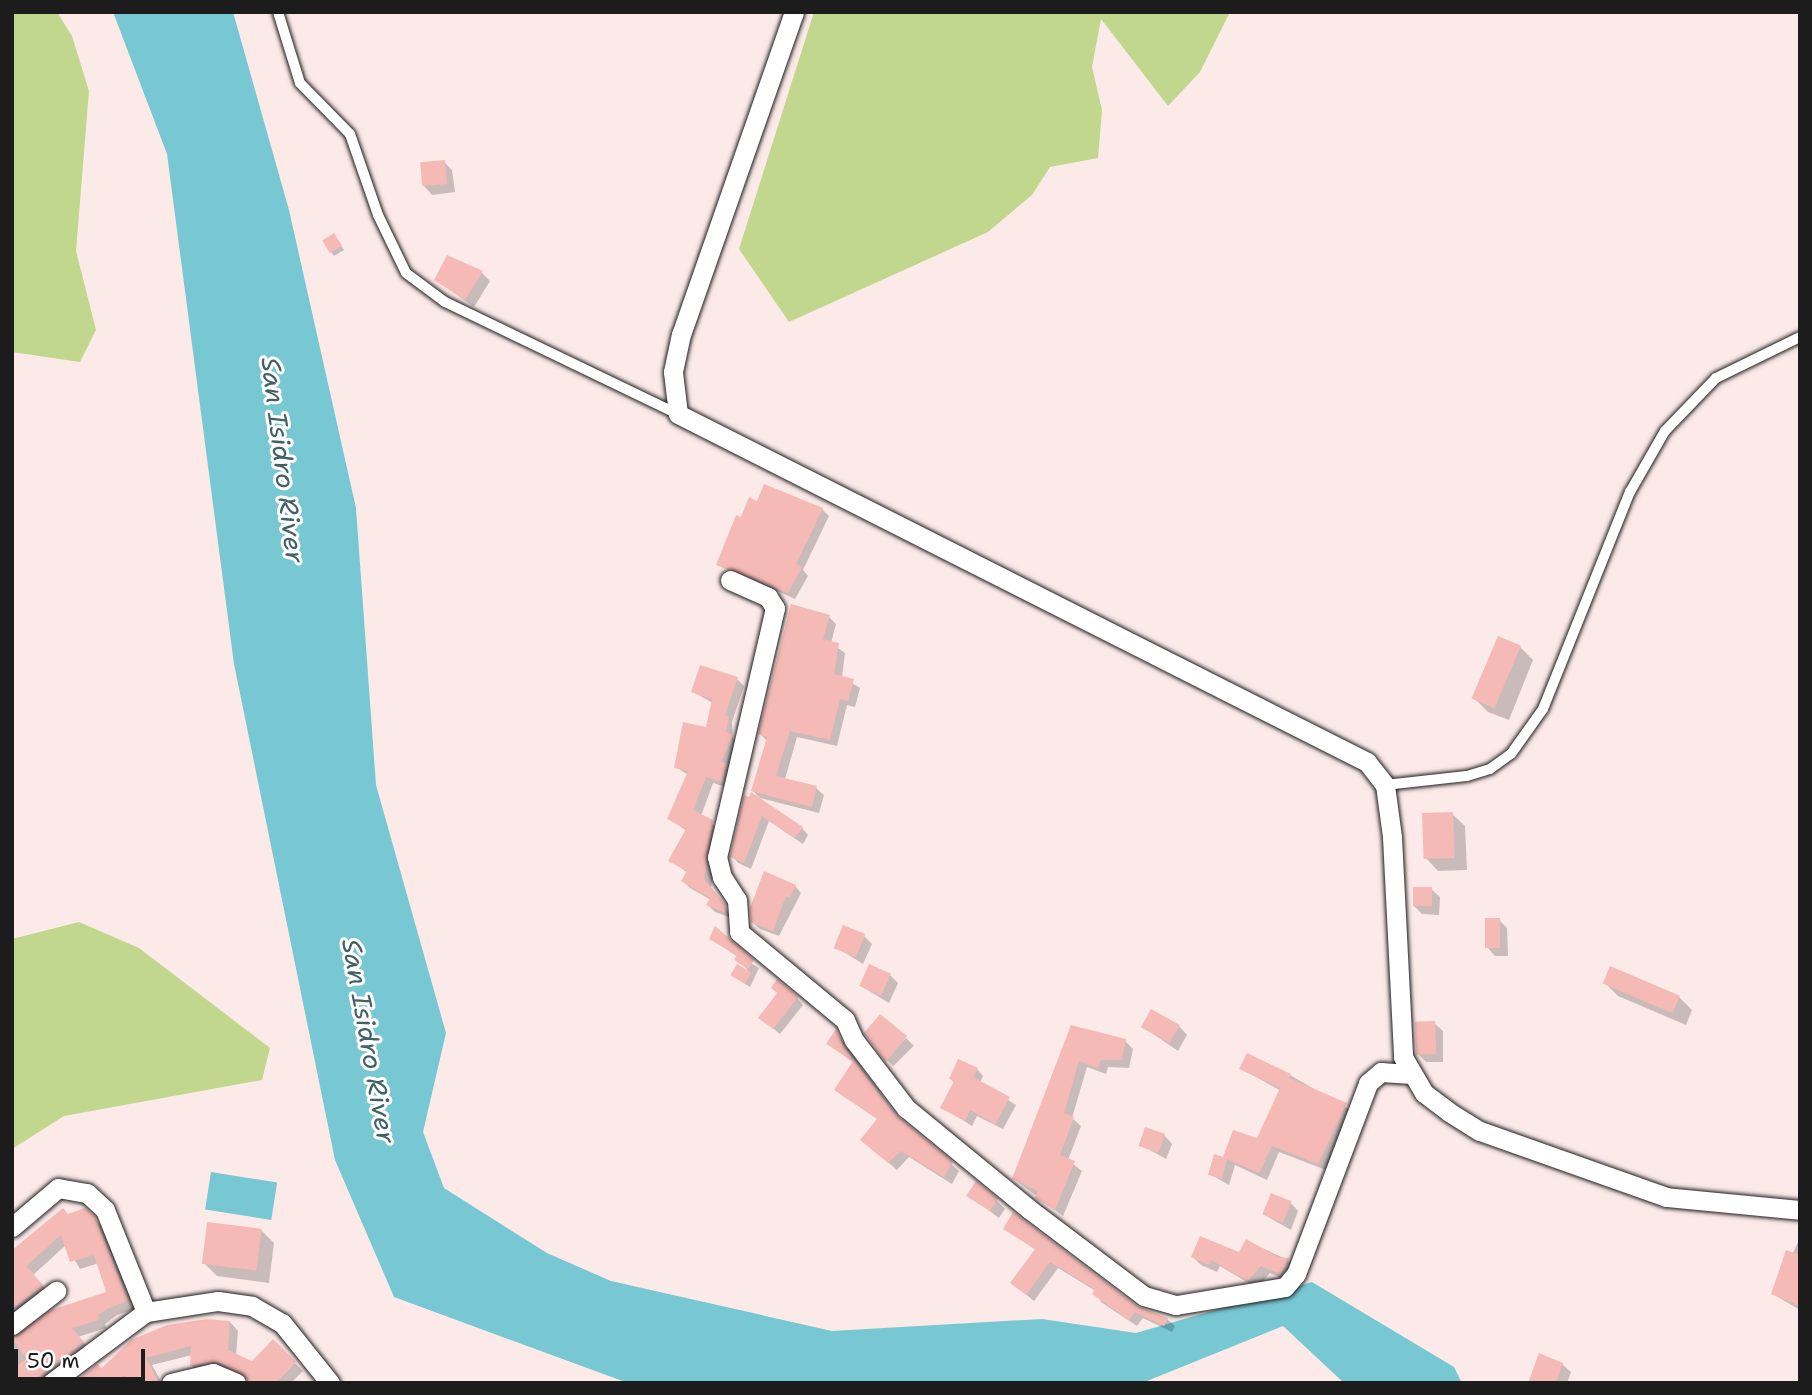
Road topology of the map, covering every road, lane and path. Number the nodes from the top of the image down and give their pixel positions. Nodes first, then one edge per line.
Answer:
1 (278, 12) edge
2 (794, 12) edge
3 (1800, 337) edge
4 (678, 414) junction
5 (730, 580) dead end
6 (1385, 785) junction
7 (1408, 1074) junction
8 (1800, 1210) edge
9 (12, 1227) edge
10 (56, 1291) dead end
11 (146, 1312) junction
12 (12, 1325) edge
13 (51, 1383) edge
14 (171, 1383) edge
15 (236, 1383) edge
16 (330, 1383) edge

1 - 4 lane
2 - 4 street
3 - 6 lane
4 - 6 street
5 - 7 street
6 - 7 street
7 - 8 street
9 - 11 street
10 - 12 street
11 - 13 street
11 - 16 street
14 - 15 street

